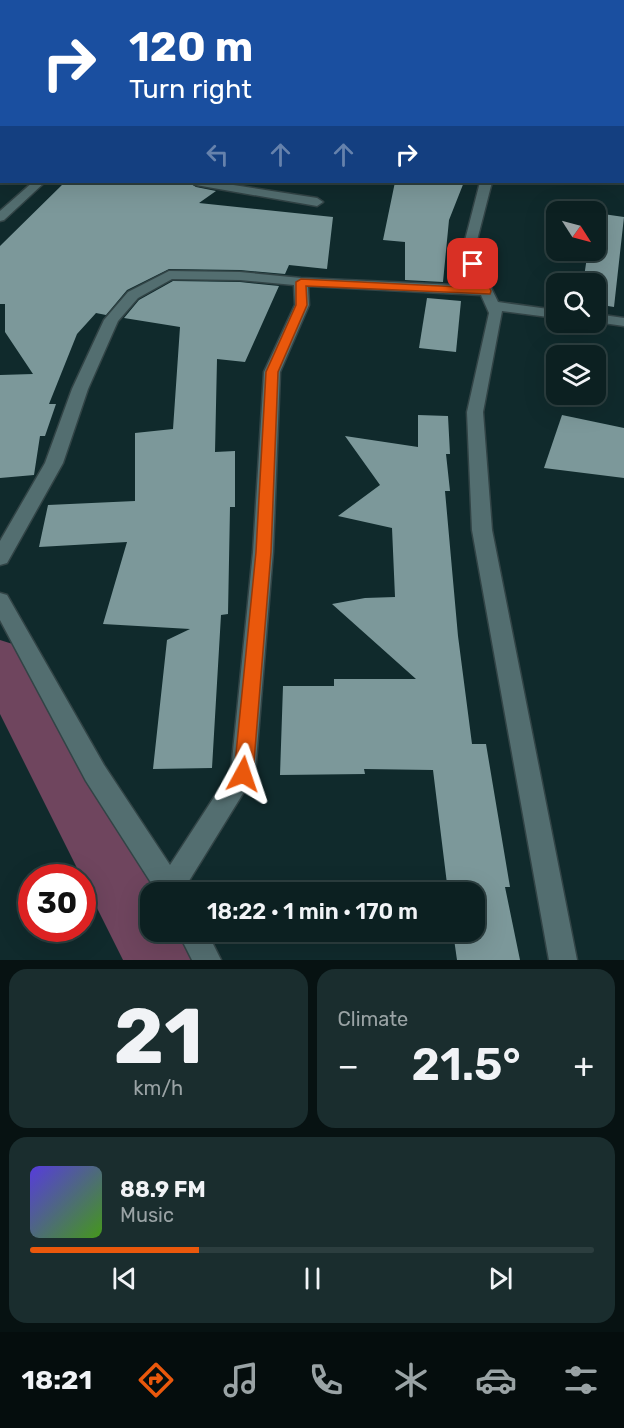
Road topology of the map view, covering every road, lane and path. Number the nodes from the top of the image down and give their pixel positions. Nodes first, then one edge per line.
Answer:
1 (38, 183) edge
2 (202, 183) edge
3 (486, 183) edge
4 (317, 202) dead end
5 (0, 217) edge
6 (301, 282) junction
7 (489, 299) junction
8 (546, 312) edge
9 (606, 319) edge
10 (624, 322) edge
11 (0, 558) edge
12 (0, 601) edge
13 (166, 882) edge
14 (176, 882) edge
15 (197, 942) edge
16 (207, 960) edge
17 (563, 960) edge

1 - 5 street
2 - 4 street
3 - 7 street
6 - 7 street
6 - 11 street
6 - 14 street
7 - 8 street
7 - 17 street
9 - 10 street
12 - 13 street
15 - 16 street

